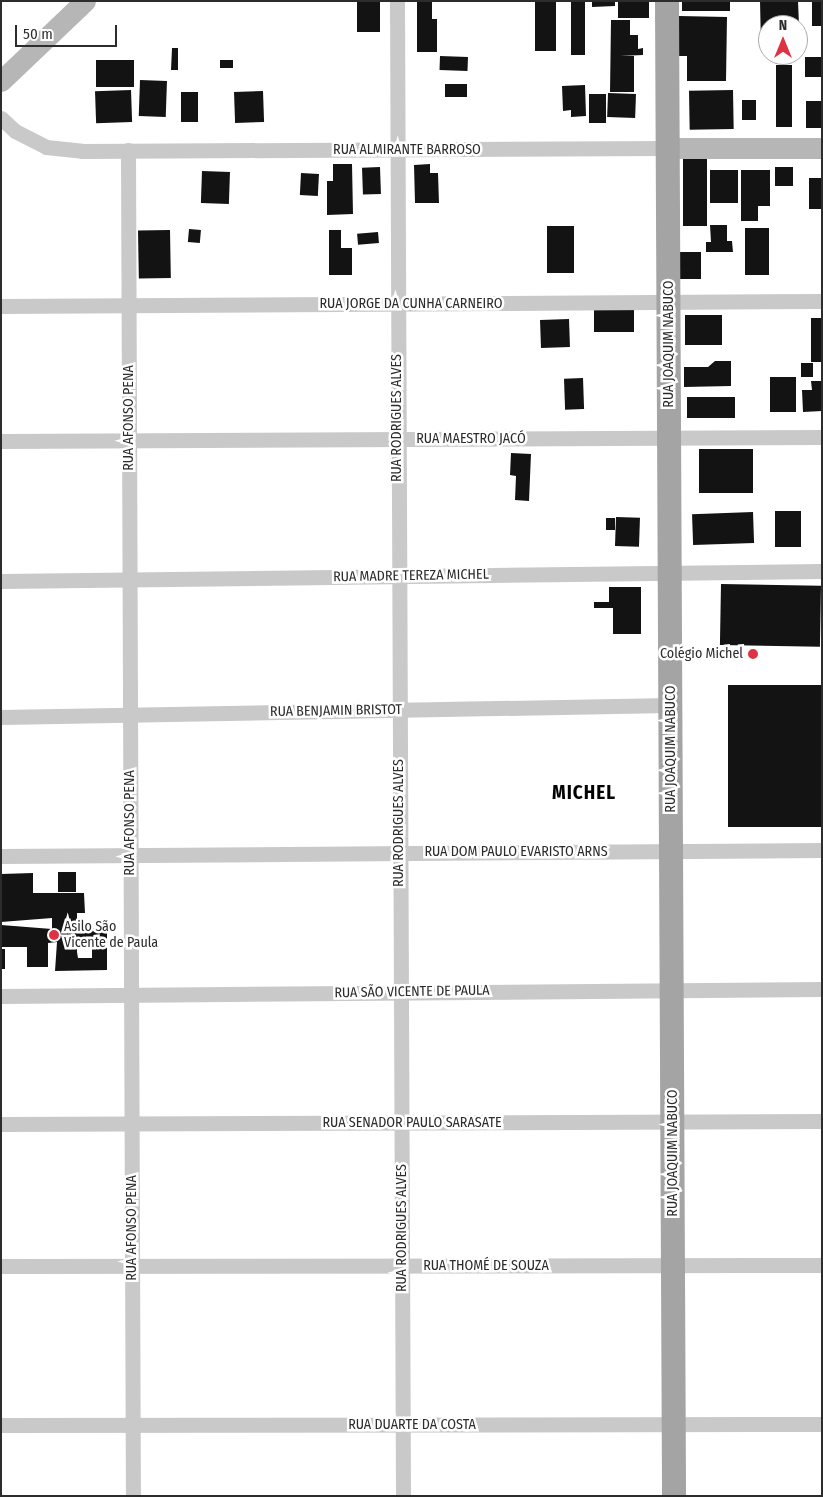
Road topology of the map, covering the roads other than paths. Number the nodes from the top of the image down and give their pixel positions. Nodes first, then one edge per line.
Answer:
1 (85, 1) edge
2 (397, 1) edge
3 (667, 1) edge
4 (1, 81) edge
5 (1, 118) edge
6 (668, 148) junction
7 (822, 148) edge
8 (128, 150) junction
9 (396, 150) junction
10 (822, 301) edge
11 (669, 302) junction
12 (396, 304) junction
13 (128, 305) junction
14 (1, 306) edge
15 (822, 437) edge
16 (669, 438) junction
17 (397, 439) junction
18 (1, 441) edge
19 (129, 441) junction
20 (822, 571) edge
21 (670, 573) junction
22 (398, 576) junction
23 (130, 580) junction
24 (1, 581) edge
25 (670, 705) junction
26 (399, 710) junction
27 (130, 715) junction
28 (1, 717) edge
29 (822, 850) edge
30 (671, 851) junction
31 (400, 853) junction
32 (130, 855) junction
33 (1, 856) edge
34 (822, 988) edge
35 (672, 990) junction
36 (400, 993) junction
37 (131, 995) junction
38 (1, 996) edge
39 (672, 1122) junction
40 (822, 1122) edge
41 (131, 1123) junction
42 (401, 1123) junction
43 (1, 1124) edge
44 (673, 1265) junction
45 (822, 1265) edge
46 (1, 1266) edge
47 (132, 1266) junction
48 (402, 1266) junction
49 (674, 1424) junction
50 (822, 1424) edge
51 (1, 1425) edge
52 (132, 1425) junction
53 (403, 1425) junction
54 (133, 1496) edge
55 (403, 1496) edge
56 (674, 1496) edge

1 - 4 main road
2 - 9 street, RUA RODRIGUES ALVES
3 - 6 main road, RUA JOAQUIM NABUCO
5 - 8 street, RUA ALMIRANTE BARROSO
6 - 7 main road, RUA ALMIRANTE BARROSO
6 - 9 street, RUA ALMIRANTE BARROSO
6 - 11 main road, RUA JOAQUIM NABUCO
8 - 9 street, RUA ALMIRANTE BARROSO
8 - 13 street, RUA AFONSO PENA
9 - 12 street, RUA RODRIGUES ALVES
10 - 11 street, RUA JORGE DA CUNHA CARNEIRO
11 - 12 street, RUA JORGE DA CUNHA CARNEIRO
11 - 16 main road, RUA JOAQUIM NABUCO
12 - 13 street, RUA JORGE DA CUNHA CARNEIRO
12 - 17 street, RUA RODRIGUES ALVES
13 - 14 street, RUA JORGE DA CUNHA CARNEIRO
13 - 19 street, RUA AFONSO PENA
15 - 16 street, RUA MAESTRO JACÓ
16 - 17 street, RUA MAESTRO JACÓ
16 - 21 main road, RUA JOAQUIM NABUCO
17 - 19 street, RUA MAESTRO JACÓ
17 - 22 street, RUA RODRIGUES ALVES
18 - 19 street, RUA MAESTRO JACÓ
19 - 23 street, RUA AFONSO PENA
20 - 21 street, RUA MADRE TEREZA MICHEL
21 - 22 street, RUA MADRE TEREZA MICHEL
21 - 25 main road, RUA JOAQUIM NABUCO
22 - 23 street, RUA MADRE TEREZA MICHEL
22 - 26 street, RUA RODRIGUES ALVES
23 - 24 street, RUA MADRE TEREZA MICHEL
23 - 27 street, RUA AFONSO PENA
25 - 26 street, RUA BENJAMIN BRISTOT
25 - 30 main road, RUA JOAQUIM NABUCO
26 - 27 street, RUA BENJAMIN BRISTOT
26 - 31 street, RUA RODRIGUES ALVES
27 - 28 street, RUA BENJAMIN BRISTOT
27 - 32 street, RUA AFONSO PENA
29 - 30 street, RUA DOM PAULO EVARISTO ARNS
30 - 31 street, RUA DOM PAULO EVARISTO ARNS
30 - 35 main road, RUA JOAQUIM NABUCO
31 - 32 street, RUA DOM PAULO EVARISTO ARNS
31 - 36 street, RUA RODRIGUES ALVES
32 - 33 street, RUA DOM PAULO EVARISTO ARNS
32 - 37 street, RUA AFONSO PENA
34 - 35 street, RUA SÃO VICENTE DE PAULA
35 - 36 street, RUA SÃO VICENTE DE PAULA
35 - 39 main road, RUA JOAQUIM NABUCO
36 - 37 street, RUA SÃO VICENTE DE PAULA
36 - 42 street, RUA RODRIGUES ALVES
37 - 38 street, RUA SÃO VICENTE DE PAULA
37 - 41 street, RUA AFONSO PENA
39 - 40 street, RUA SENADOR PAULO SARASATE
39 - 42 street, RUA SENADOR PAULO SARASATE
39 - 44 main road, RUA JOAQUIM NABUCO
41 - 42 street, RUA SENADOR PAULO SARASATE
41 - 43 street, RUA SENADOR PAULO SARASATE
41 - 47 street, RUA AFONSO PENA
42 - 48 street, RUA RODRIGUES ALVES
44 - 45 street, RUA THOMÉ DE SOUZA
44 - 48 street, RUA THOMÉ DE SOUZA
44 - 49 main road, RUA JOAQUIM NABUCO
46 - 47 street, RUA THOMÉ DE SOUZA
47 - 48 street, RUA THOMÉ DE SOUZA
47 - 52 street, RUA AFONSO PENA
48 - 53 street, RUA RODRIGUES ALVES
49 - 50 street, RUA DUARTE DA COSTA
49 - 53 street, RUA DUARTE DA COSTA
49 - 56 main road, RUA JOAQUIM NABUCO
51 - 52 street, RUA DUARTE DA COSTA
52 - 53 street, RUA DUARTE DA COSTA
52 - 54 street, RUA AFONSO PENA
53 - 55 street, RUA RODRIGUES ALVES

